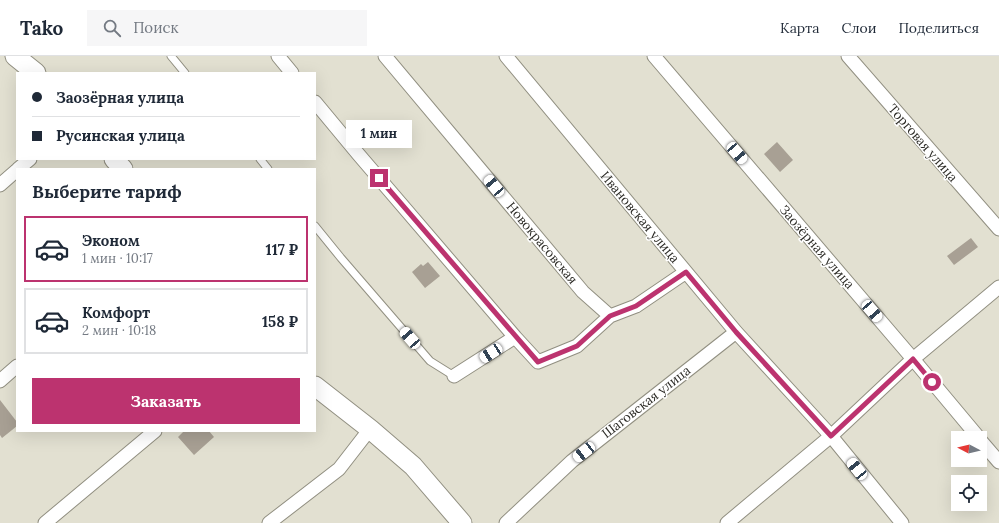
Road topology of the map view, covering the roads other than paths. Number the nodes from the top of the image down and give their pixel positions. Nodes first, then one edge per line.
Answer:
1 (15, 56) edge
2 (171, 56) edge
3 (278, 56) edge
4 (385, 56) edge
5 (506, 56) edge
6 (654, 56) edge
7 (848, 56) edge
8 (35, 72) edge
9 (185, 72) edge
10 (291, 72) edge
11 (316, 103) edge
12 (29, 160) edge
13 (115, 160) edge
14 (261, 160) edge
15 (20, 168) edge
16 (122, 168) edge
17 (267, 168) edge
18 (16, 172) edge
19 (0, 185) edge
20 (316, 227) edge
21 (999, 229) edge
22 (686, 272) junction
23 (999, 287) edge
24 (610, 316) junction
25 (736, 332) junction
26 (516, 337) junction
27 (913, 359) junction
28 (16, 367) edge
29 (454, 376) joint
30 (0, 381) edge
31 (316, 387) edge
32 (370, 429) junction
33 (972, 431) edge
34 (154, 432) edge
35 (831, 436) junction
36 (987, 448) edge
37 (999, 462) edge
38 (45, 523) edge
39 (269, 523) edge
40 (462, 523) edge
41 (506, 523) edge
42 (727, 523) edge
43 (902, 523) edge

1 - 8 street
2 - 9 lane
3 - 10 street
4 - 24 street, Новокрасовская
5 - 22 street, Ивановская улица
6 - 27 street, Заозёрная улица
7 - 21 street, Торговая улица
11 - 26 street
12 - 15 street
13 - 16 street
14 - 17 lane
18 - 19 street
20 - 29 lane
22 - 24 street
22 - 25 street, Ивановская улица
23 - 27 street
24 - 26 street
25 - 35 street, Ивановская улица
25 - 41 street, Шаговская улица
26 - 29 street
27 - 33 street, Заозёрная улица
27 - 35 street
28 - 30 street
31 - 32 street
32 - 39 street
32 - 40 street
34 - 38 street
35 - 42 street
35 - 43 street, Ивановская улица
36 - 37 street, Заозёрная улица

